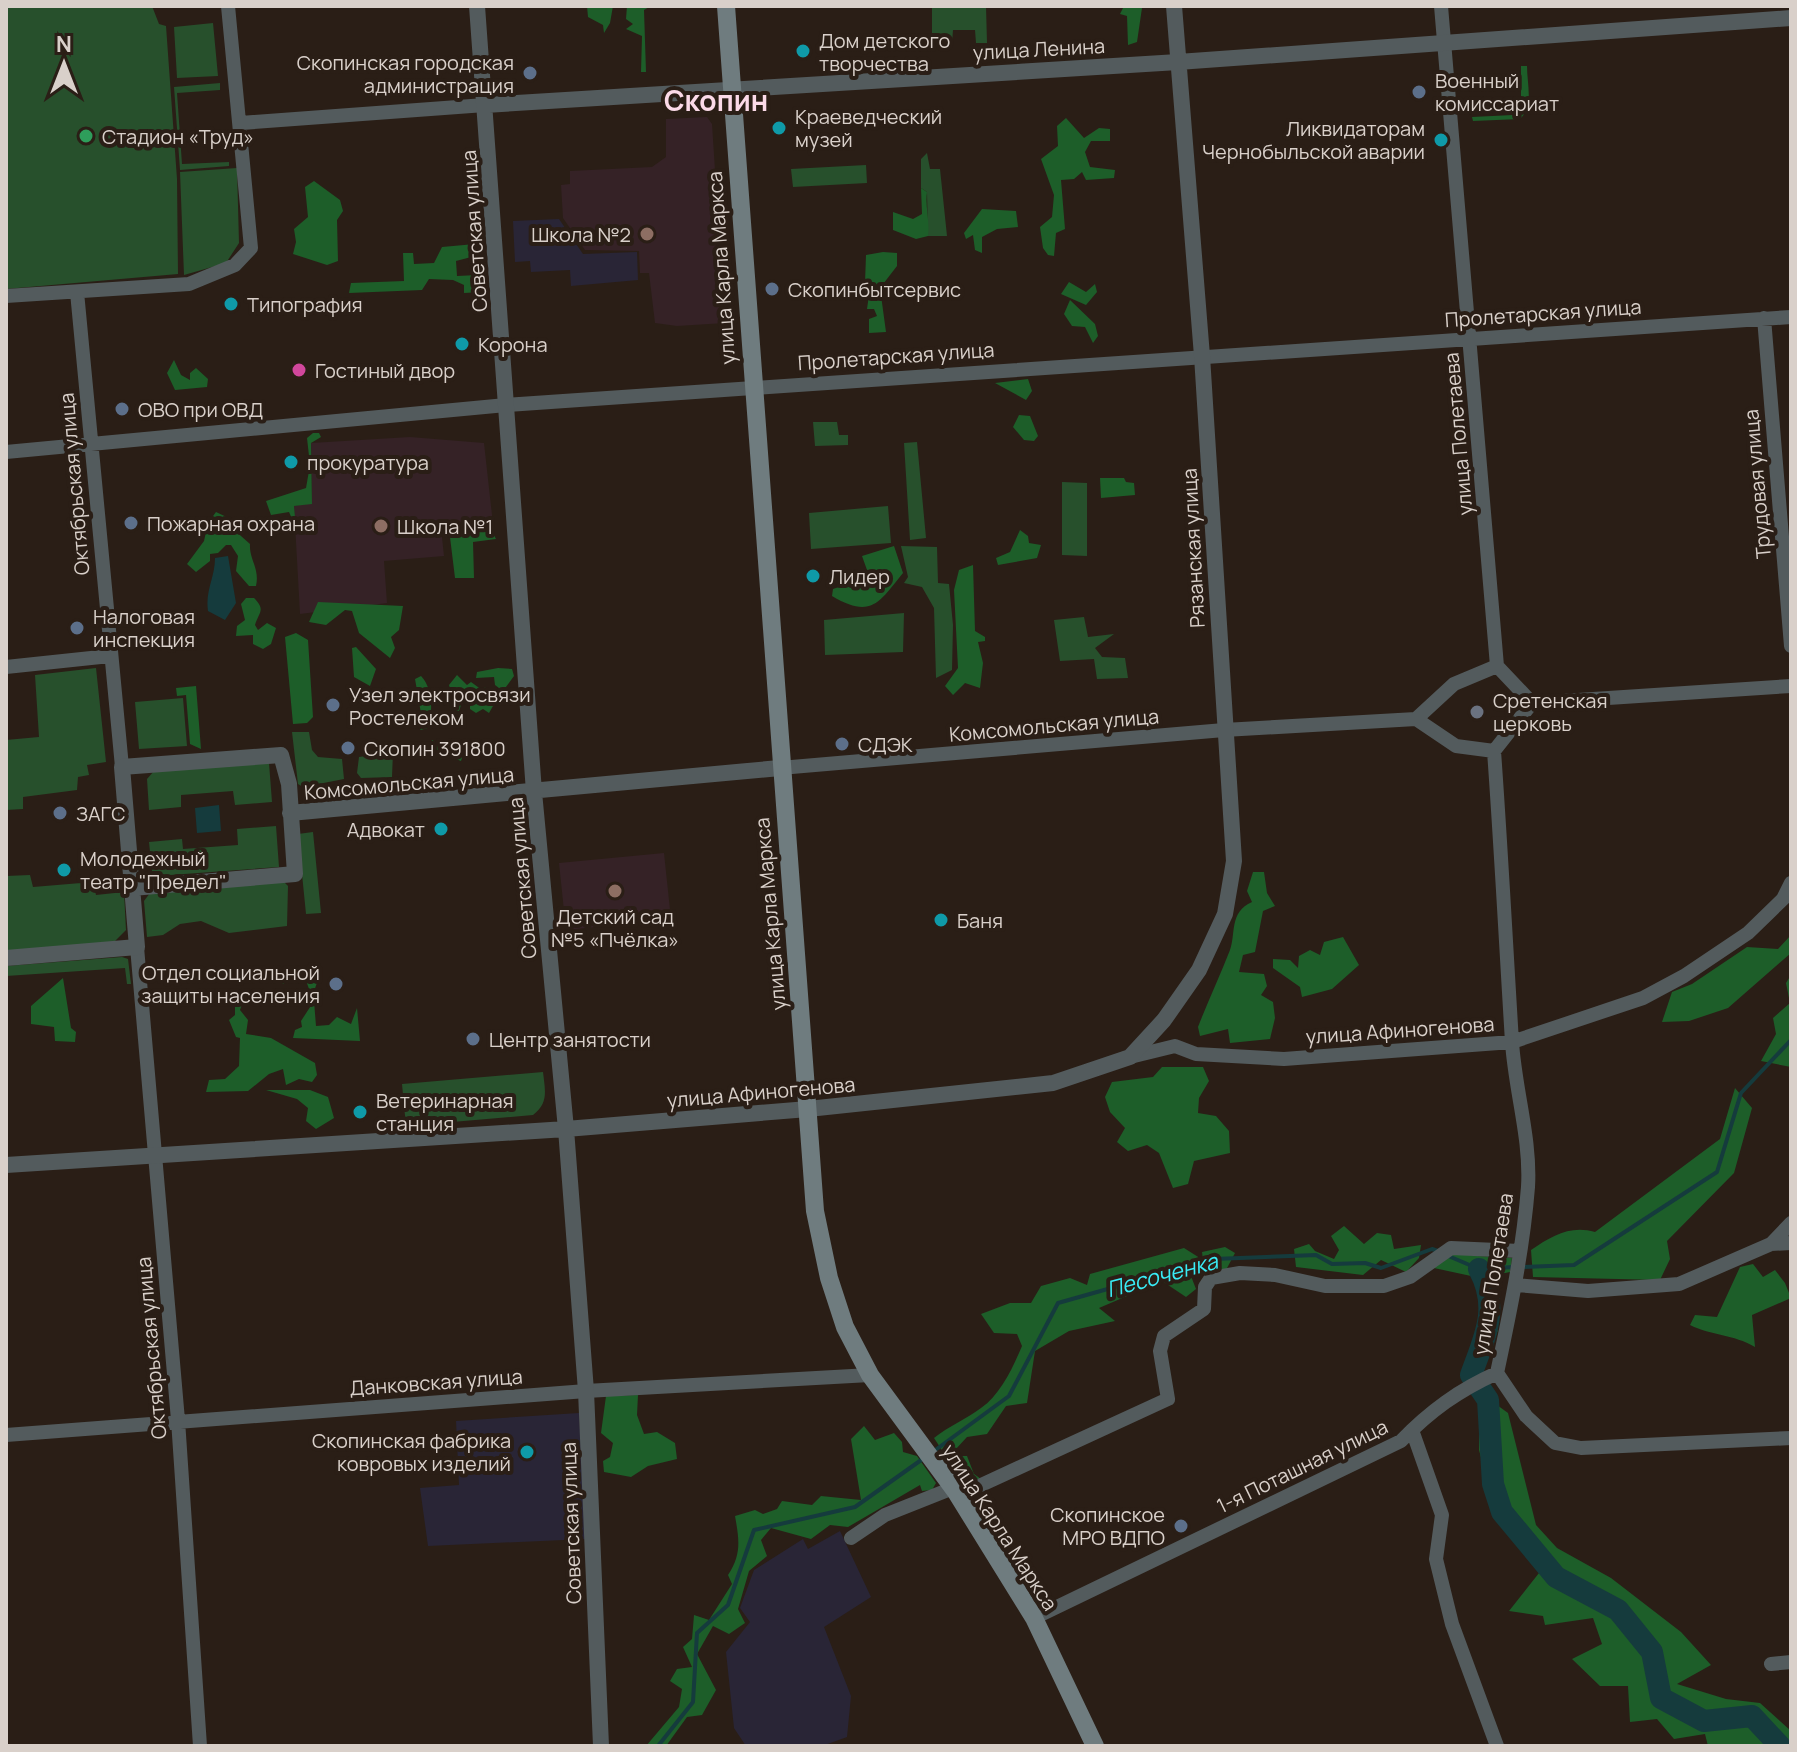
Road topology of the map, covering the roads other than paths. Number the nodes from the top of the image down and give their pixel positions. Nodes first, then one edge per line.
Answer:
1 (228, 6) edge
2 (477, 6) edge
3 (726, 6) edge
4 (1174, 6) edge
5 (1441, 6) edge
6 (1791, 18) edge
7 (1444, 41) junction
8 (1178, 62) junction
9 (730, 88) junction
10 (485, 105) junction
11 (241, 123) junction
12 (77, 292) junction
13 (6, 296) edge
14 (1791, 317) edge
15 (1764, 318) junction
16 (1470, 338) junction
17 (1202, 356) junction
18 (751, 386) junction
19 (506, 405) junction
20 (89, 446) junction
21 (6, 452) edge
22 (1791, 646) edge
23 (110, 656) junction
24 (1497, 666) junction
25 (6, 667) edge
26 (1791, 686) edge
27 (1532, 703) junction
28 (1416, 719) junction
29 (1224, 730) junction
30 (1494, 751) junction
31 (122, 767) junction
32 (780, 768) junction
33 (534, 792) junction
34 (290, 813) junction
35 (1791, 883) edge
36 (132, 888) junction
37 (137, 947) junction
38 (6, 958) edge
39 (1512, 1042) junction
40 (1130, 1057) junction
41 (808, 1109) junction
42 (566, 1129) junction
43 (153, 1155) junction
44 (6, 1165) edge
45 (1791, 1223) edge
46 (1791, 1243) edge
47 (1771, 1244) junction
48 (1520, 1251) junction
49 (1516, 1285) junction
50 (1497, 1373) junction
51 (870, 1375) junction
52 (586, 1391) junction
53 (178, 1420) junction
54 (1412, 1430) junction
55 (6, 1435) edge
56 (1791, 1438) edge
57 (953, 1488) junction
58 (851, 1538) dead end
59 (1034, 1618) junction
60 (1791, 1662) edge
61 (1771, 1664) dead end
62 (200, 1746) edge
63 (601, 1746) edge
64 (1095, 1746) edge
65 (1497, 1746) edge

1 - 11 street
2 - 10 street, Советская улица
3 - 9 main road, улица Карла Маркса
4 - 8 street, Рязанская улица
5 - 7 street, улица Полетаева
6 - 7 street, улица Ленина
7 - 8 street, улица Ленина
7 - 16 street, улица Полетаева
8 - 9 street, улица Ленина
8 - 17 street, Рязанская улица
9 - 10 street, улица Ленина
9 - 18 main road, улица Карла Маркса
10 - 11 street, улица Ленина
10 - 19 street, Советская улица
11 - 12 street
12 - 13 street
12 - 20 street, Октябрьская улица
14 - 15 street, Пролетарская улица
15 - 16 street, Пролетарская улица
15 - 22 street, Трудовая улица
16 - 17 street, Пролетарская улица
16 - 24 street, улица Полетаева
17 - 18 street, Пролетарская улица
17 - 29 street, Рязанская улица
18 - 19 street, Пролетарская улица
18 - 32 main road, улица Карла Маркса
19 - 20 street, Пролетарская улица
19 - 33 street, Советская улица
20 - 21 street, Пролетарская улица
20 - 23 street, Октябрьская улица
23 - 25 street
23 - 31 street, Октябрьская улица
24 - 27 street
24 - 28 street
26 - 27 street
27 - 30 street
28 - 29 street, Комсомольская улица
28 - 30 street
29 - 32 street, Комсомольская улица
29 - 40 street, Рязанская улица
30 - 39 street, улица Полетаева
31 - 34 street
31 - 36 street
32 - 33 street, Комсомольская улица
32 - 41 main road, улица Карла Маркса
33 - 34 street, Комсомольская улица
33 - 42 street, Советская улица
34 - 36 street
35 - 39 street
36 - 37 street
37 - 38 street
37 - 43 street, Октябрьская улица
39 - 40 street, улица Афиногенова
39 - 48 street, улица Полетаева
40 - 41 street, улица Афиногенова
41 - 42 street, улица Афиногенова
41 - 51 main road, улица Карла Маркса
42 - 43 street, улица Афиногенова
42 - 52 street, Советская улица
43 - 44 street, улица Афиногенова
43 - 53 street, Октябрьская улица
45 - 47 street
46 - 47 street
47 - 49 street
48 - 49 street, улица Полетаева
48 - 57 street
49 - 50 street, улица Полетаева
50 - 54 street, 1-я Поташная улица
50 - 56 street
51 - 52 street, Данковская улица
51 - 57 main road, улица Карла Маркса
52 - 53 street, Данковская улица
52 - 63 street, Советская улица
53 - 55 street, Данковская улица
53 - 62 street, Октябрьская улица
54 - 59 street, 1-я Поташная улица
54 - 65 street
57 - 58 street
57 - 59 main road, улица Карла Маркса
59 - 64 main road, улица Карла Маркса
60 - 61 street

